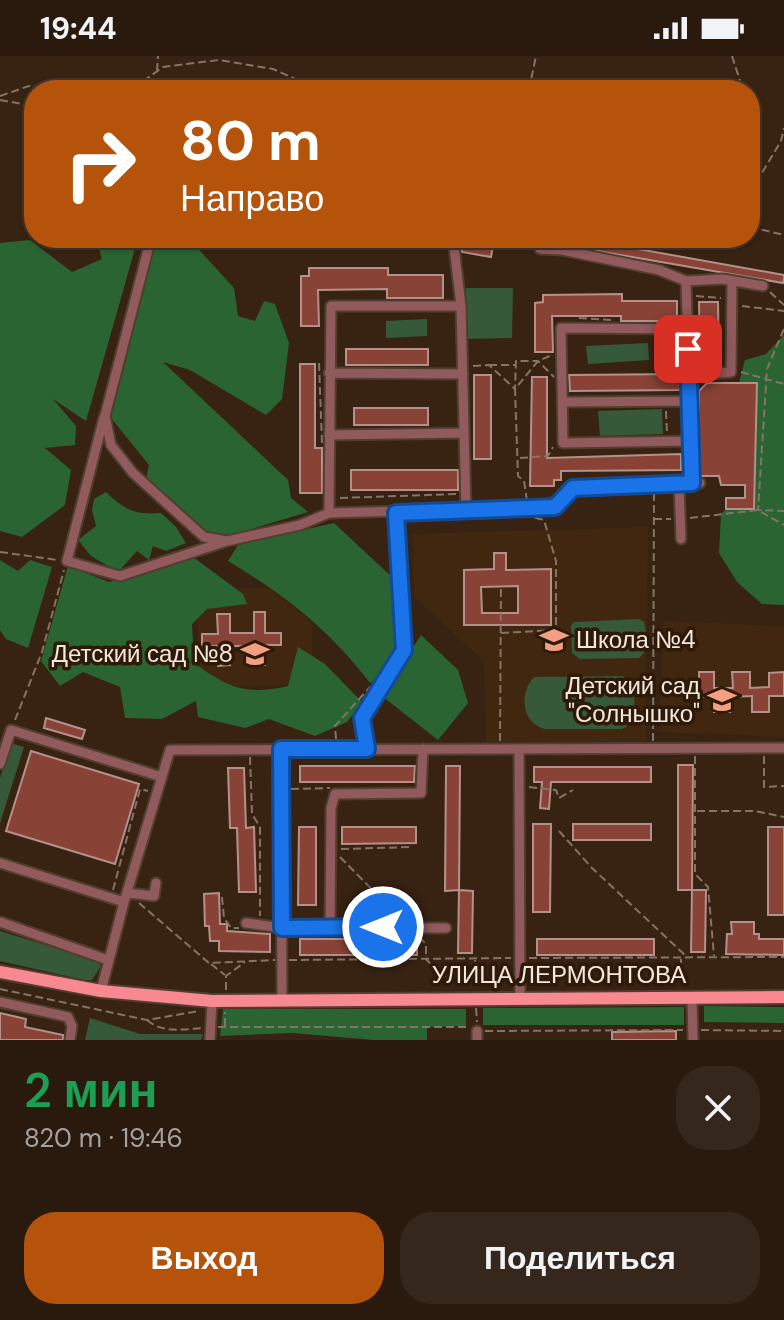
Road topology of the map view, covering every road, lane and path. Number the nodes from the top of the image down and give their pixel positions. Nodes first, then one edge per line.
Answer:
1 (158, 56) edge
2 (536, 56) edge
3 (732, 56) edge
4 (156, 72) junction
5 (145, 80) edge
6 (298, 80) edge
7 (531, 80) edge
8 (740, 80) edge
9 (24, 88) edge
10 (0, 98) edge
11 (24, 104) edge
12 (784, 128) edge
13 (760, 176) edge
14 (760, 229) edge
15 (784, 235) edge
16 (148, 248) edge
17 (454, 248) edge
18 (540, 249) dead end
19 (686, 281) junction
20 (732, 281) junction
21 (763, 286) joint
22 (719, 297) dead end
23 (784, 297) edge
24 (779, 300) junction
25 (731, 302) junction
26 (784, 305) edge
27 (461, 306) junction
28 (784, 311) edge
29 (687, 329) junction
30 (784, 329) edge
31 (555, 353) dead end
32 (489, 365) dead end
33 (516, 365) dead end
34 (731, 370) junction
35 (329, 373) junction
36 (463, 374) junction
37 (689, 376) junction
38 (767, 378) junction
39 (784, 384) edge
40 (691, 401) junction
41 (562, 402) junction
42 (666, 402) junction
43 (105, 416) junction
44 (464, 433) junction
45 (329, 435) junction
46 (691, 441) junction
47 (667, 442) junction
48 (553, 447) dead end
49 (518, 458) junction
50 (679, 484) junction
51 (654, 491) dead end
52 (405, 496) dead end
53 (405, 505) dead end
54 (527, 506) dead end
55 (466, 510) junction
56 (758, 510) junction
57 (784, 511) edge
58 (329, 513) junction
59 (396, 513) junction
60 (528, 515) dead end
61 (654, 519) junction
62 (680, 519) junction
63 (784, 525) edge
64 (681, 539) dead end
65 (227, 541) junction
66 (0, 552) edge
67 (67, 561) junction
68 (501, 587) dead end
69 (501, 633) junction
70 (373, 684) dead end
71 (11, 730) junction
72 (500, 742) dead end
73 (336, 745) dead end
74 (655, 748) junction
75 (784, 748) edge
76 (281, 749) junction
77 (367, 749) junction
78 (423, 749) junction
79 (519, 750) junction
80 (695, 754) dead end
81 (764, 755) dead end
82 (250, 756) dead end
83 (0, 764) edge
84 (162, 777) junction
85 (784, 786) edge
86 (519, 787) junction
87 (573, 790) dead end
88 (148, 791) dead end
89 (695, 810) junction
90 (784, 817) edge
91 (559, 831) dead end
92 (412, 847) dead end
93 (0, 863) edge
94 (156, 883) dead end
95 (222, 897) dead end
96 (125, 898) junction
97 (0, 922) edge
98 (245, 925) joint
99 (260, 925) junction
100 (330, 927) junction
101 (282, 928) junction
102 (409, 928) junction
103 (446, 928) dead end
104 (681, 957) junction
105 (687, 957) junction
106 (714, 957) junction
107 (784, 957) edge
108 (519, 958) junction
109 (426, 959) junction
110 (475, 959) junction
111 (108, 960) junction
112 (282, 960) junction
113 (247, 961) junction
114 (209, 963) junction
115 (0, 972) edge
116 (226, 976) junction
117 (681, 982) dead end
118 (226, 985) dead end
119 (0, 989) edge
120 (101, 991) junction
121 (692, 997) junction
122 (784, 997) edge
123 (520, 998) junction
124 (282, 1000) junction
125 (0, 1002) edge
126 (212, 1004) junction
127 (226, 1005) dead end
128 (476, 1005) dead end
129 (147, 1020) junction
130 (212, 1027) junction
131 (225, 1027) junction
132 (784, 1031) edge
133 (693, 1035) edge
134 (477, 1036) edge
135 (70, 1040) edge
136 (210, 1040) edge

1 - 4 path
2 - 7 path
3 - 8 path
4 - 5 path
4 - 6 path
9 - 10 path
10 - 11 path
12 - 13 path
14 - 15 path
16 - 43 street
17 - 27 street
18 - 19 street
19 - 20 street
19 - 29 street
20 - 21 street
20 - 25 street
21 - 24 path
22 - 25 path
23 - 24 path
24 - 26 path
25 - 28 path
25 - 34 street
27 - 35 street
27 - 36 street
29 - 37 street
29 - 41 street
30 - 38 path
31 - 49 path
32 - 33 path
34 - 37 street
34 - 38 path
35 - 36 street
35 - 45 street
36 - 44 street
37 - 40 street
38 - 39 path
38 - 56 path
40 - 42 street
40 - 46 street
41 - 42 street
41 - 47 street
42 - 47 path
43 - 65 street
43 - 67 street
44 - 45 street
44 - 55 street
45 - 58 street
46 - 47 street
46 - 50 street
48 - 49 path
49 - 54 path
50 - 55 street
50 - 62 street
51 - 61 path
52 - 53 path
55 - 59 street
56 - 57 path
56 - 62 path
56 - 63 path
58 - 59 street
58 - 65 street
59 - 77 street
60 - 69 path
61 - 62 path
61 - 74 path
62 - 64 street
65 - 67 street
66 - 67 path
67 - 71 path
68 - 69 path
69 - 72 path
70 - 73 path
71 - 83 street
71 - 84 street
74 - 75 street
74 - 79 street
76 - 77 street
76 - 84 street
76 - 101 street
77 - 78 street
78 - 79 street
78 - 100 street
79 - 86 street
80 - 89 path
81 - 85 path
82 - 99 path
84 - 96 street
86 - 87 path
86 - 108 street
88 - 96 path
89 - 90 path
89 - 106 path
91 - 105 path
92 - 102 path
93 - 96 street
94 - 96 street
95 - 98 path
96 - 111 street
96 - 114 path
97 - 111 street
98 - 99 street
99 - 101 street
100 - 101 street
100 - 102 street
101 - 112 street
102 - 103 street
102 - 109 path
104 - 105 path
104 - 108 path
104 - 117 path
105 - 106 path
106 - 107 path
108 - 110 path
108 - 123 street
109 - 110 path
109 - 110 path
109 - 112 path
111 - 120 street
112 - 113 path
112 - 124 street
113 - 114 path
113 - 116 path
114 - 116 path
115 - 120 main road, УЛИЦА ЛЕРМОНТОВА
116 - 118 path
119 - 129 path
120 - 126 main road, УЛИЦА ЛЕРМОНТОВА
121 - 122 main road, УЛИЦА ЛЕРМОНТОВА
121 - 123 main road, УЛИЦА ЛЕРМОНТОВА
121 - 133 street
123 - 124 main road, УЛИЦА ЛЕРМОНТОВА
124 - 126 main road, УЛИЦА ЛЕРМОНТОВА
125 - 135 street
126 - 129 path
126 - 130 street
127 - 131 path
128 - 134 path
129 - 130 path
130 - 131 path
130 - 136 street
131 - 134 path
132 - 133 path
133 - 134 path

